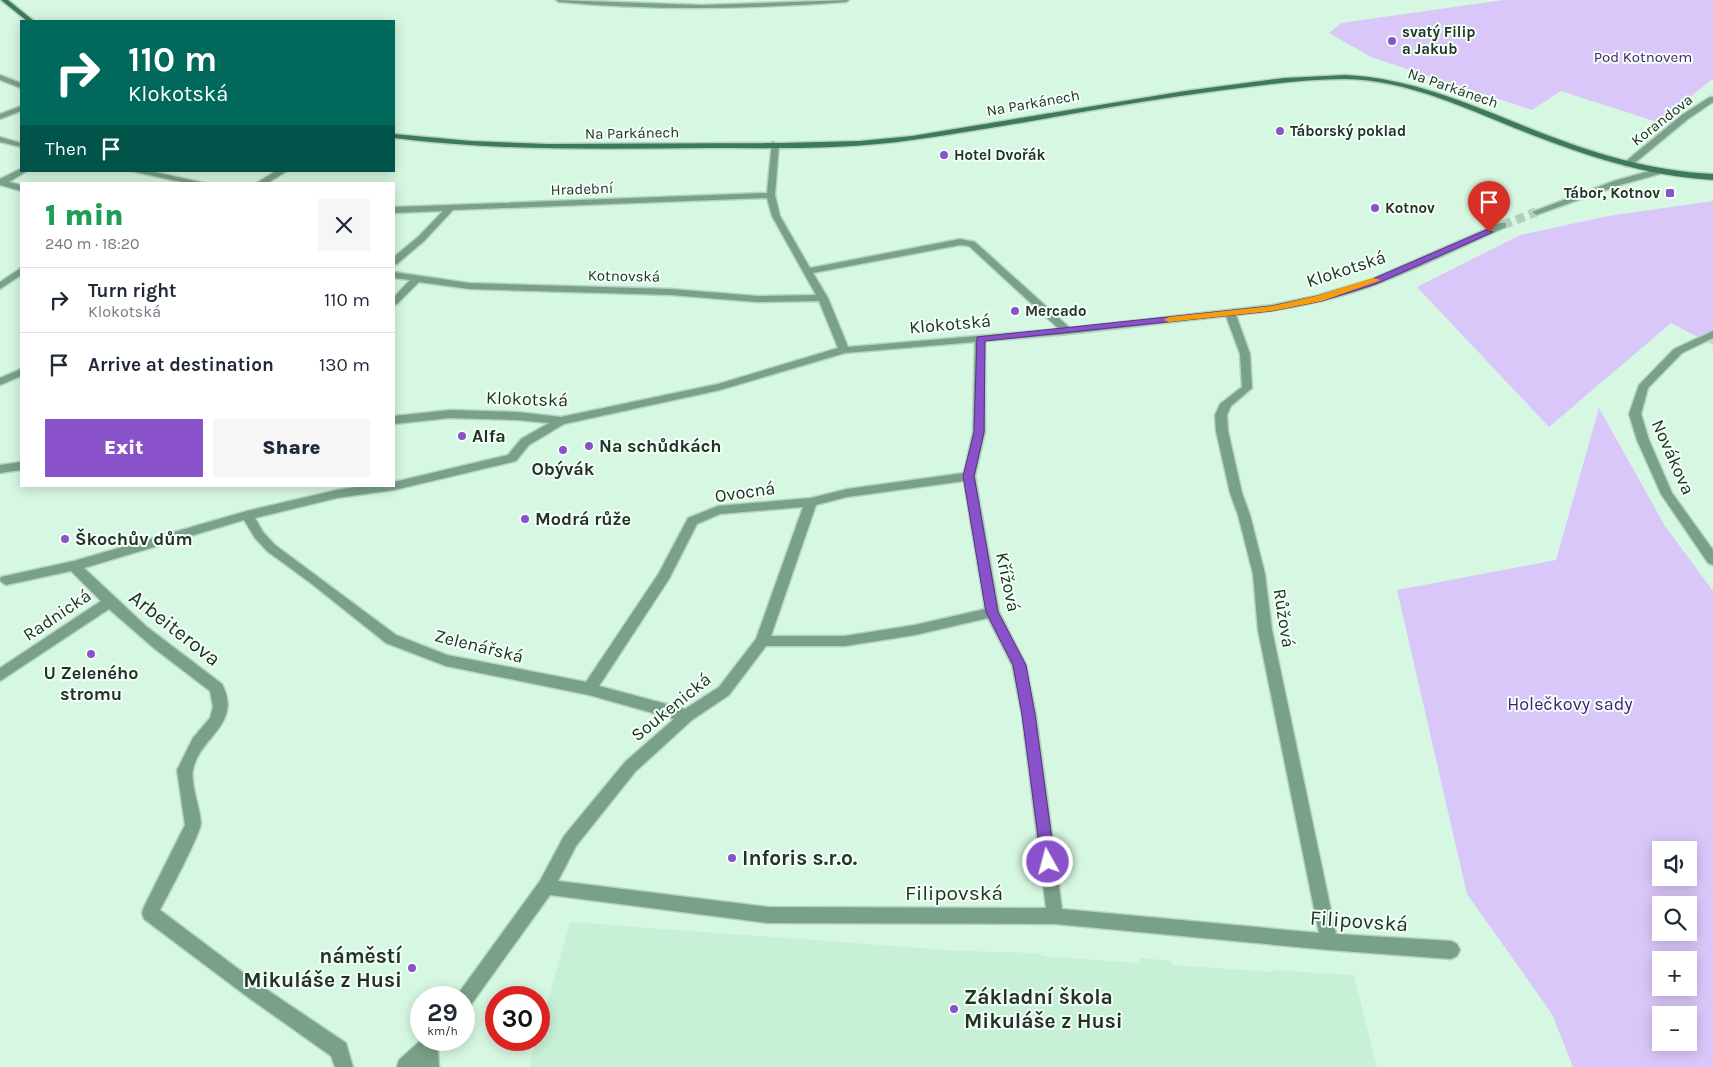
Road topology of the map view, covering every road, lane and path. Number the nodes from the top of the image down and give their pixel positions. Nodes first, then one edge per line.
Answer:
1 (559, 0) edge
2 (846, 0) edge
3 (3, 2) edge
4 (30, 20) edge
5 (0, 77) edge
6 (20, 86) edge
7 (1713, 99) edge
8 (20, 108) edge
9 (0, 117) edge
10 (395, 136) edge
11 (0, 139) edge
12 (774, 144) junction
13 (20, 145) edge
14 (1628, 164) junction
15 (1660, 171) junction
16 (21, 172) edge
17 (140, 172) edge
18 (281, 172) edge
19 (1713, 177) edge
20 (1, 182) edge
21 (194, 182) edge
22 (263, 182) edge
23 (20, 188) edge
24 (771, 195) junction
25 (450, 208) junction
26 (395, 210) edge
27 (1536, 212) tunnel mouth
28 (1503, 225) tunnel mouth
29 (395, 261) edge
30 (808, 271) junction
31 (20, 272) edge
32 (395, 275) edge
33 (416, 279) junction
34 (4, 284) edge
35 (20, 284) edge
36 (823, 298) junction
37 (395, 301) edge
38 (1230, 313) junction
39 (1068, 331) junction
40 (1713, 334) edge
41 (980, 339) junction
42 (844, 350) junction
43 (20, 372) edge
44 (0, 382) edge
45 (395, 420) edge
46 (561, 421) junction
47 (20, 466) edge
48 (0, 469) edge
49 (969, 476) junction
50 (395, 486) edge
51 (383, 487) edge
52 (812, 502) junction
53 (246, 515) junction
54 (1713, 560) edge
55 (74, 566) junction
56 (6, 580) dead end
57 (109, 602) junction
58 (992, 612) junction
59 (762, 640) junction
60 (0, 675) edge
61 (589, 689) junction
62 (687, 716) junction
63 (546, 887) junction
64 (1055, 916) junction
65 (1329, 942) junction
66 (1451, 950) dead end
67 (474, 986) edge
68 (423, 1051) edge
69 (431, 1051) edge
70 (344, 1067) edge
71 (406, 1067) edge
72 (430, 1067) edge

1 - 2 street
3 - 4 main road
5 - 6 street
7 - 14 street, Korandova
8 - 9 street
10 - 12 main road, Na Parkánech
11 - 13 street
12 - 14 main road, Na Parkánech
12 - 24 street
14 - 15 main road, Na Parkánech
15 - 19 main road, Na Parkánech
15 - 27 street
16 - 20 street
17 - 21 street
18 - 22 street
20 - 23 street
24 - 25 street, Hradební
24 - 30 street
25 - 26 street, Hradební
25 - 29 street
28 - 38 street, Klokotská
30 - 36 street
30 - 39 street
31 - 34 street
32 - 33 street, Kotnovská
33 - 36 street, Kotnovská
33 - 37 street
34 - 35 street
36 - 42 street
38 - 39 street, Klokotská
38 - 65 street, Růžová
39 - 41 street, Klokotská
40 - 54 street, Novákova
41 - 42 street, Klokotská
41 - 49 street, Křížová
42 - 46 street, Klokotská
43 - 44 street
45 - 46 street, Klokotská
46 - 50 street
47 - 48 street
49 - 52 street, Ovocná
49 - 58 street, Křížová
51 - 53 street
52 - 59 street, Soukenická
52 - 61 street, Ovocná
53 - 55 street
53 - 61 street, Zelenářská
55 - 56 street
55 - 57 street, Arbeiterova
57 - 60 street, Radnická
57 - 70 street, Arbeiterova
58 - 59 street
58 - 64 street, Křížová
59 - 62 street, Soukenická
61 - 62 street, Zelenářská
62 - 63 street, Soukenická
63 - 64 street, Filipovská
63 - 67 street, Soukenická
64 - 65 street, Filipovská
65 - 66 street, Filipovská
68 - 71 street
69 - 72 street

